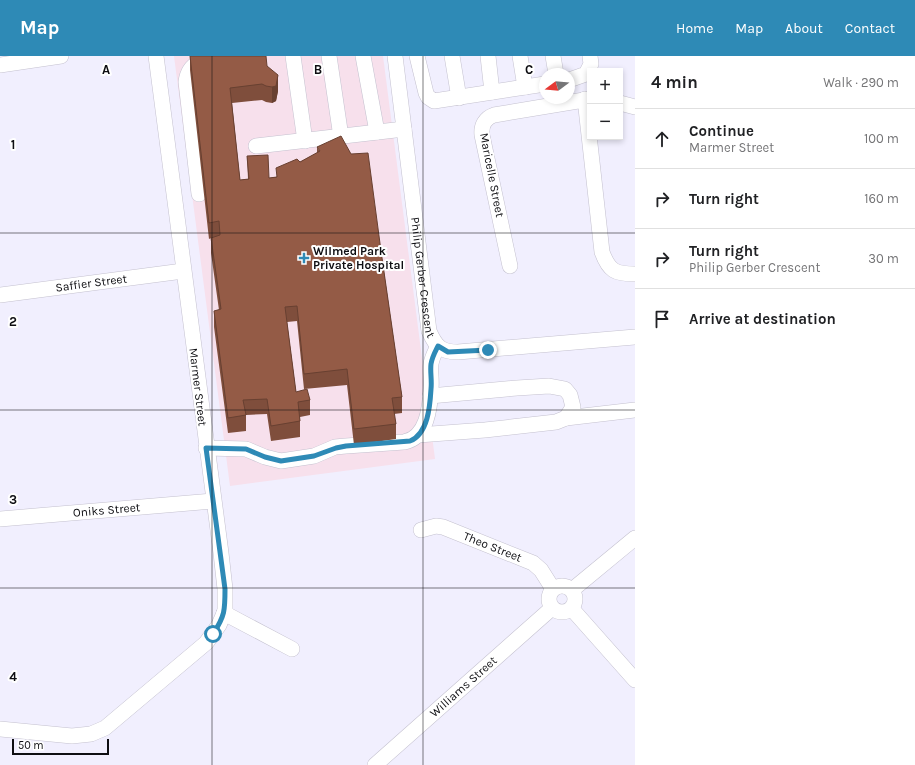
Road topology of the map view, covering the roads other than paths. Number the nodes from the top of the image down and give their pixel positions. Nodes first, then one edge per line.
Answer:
1 (61, 56) edge
2 (156, 56) edge
3 (229, 56) edge
4 (293, 56) edge
5 (328, 56) edge
6 (363, 56) edge
7 (395, 56) edge
8 (417, 56) edge
9 (452, 56) edge
10 (488, 56) edge
11 (520, 56) edge
12 (553, 56) edge
13 (590, 62) edge
14 (0, 65) edge
15 (555, 68) edge
16 (575, 78) edge
17 (539, 85) edge
18 (525, 87) junction
19 (492, 92) junction
20 (459, 98) junction
21 (587, 99) edge
22 (588, 104) edge
23 (623, 104) edge
24 (635, 107) edge
25 (404, 129) junction
26 (376, 132) junction
27 (341, 137) junction
28 (305, 141) junction
29 (256, 146) dead end
30 (199, 194) dead end
31 (510, 266) dead end
32 (183, 271) junction
33 (635, 274) edge
34 (0, 295) edge
35 (635, 337) edge
36 (438, 346) junction
37 (430, 396) junction
38 (635, 410) edge
39 (566, 418) junction
40 (418, 435) junction
41 (206, 448) junction
42 (213, 501) junction
43 (0, 519) edge
44 (421, 530) dead end
45 (635, 538) edge
46 (553, 589) junction
47 (572, 590) junction
48 (552, 608) junction
49 (572, 609) junction
50 (224, 613) junction
51 (292, 649) dead end
52 (635, 680) edge
53 (0, 729) edge
54 (375, 765) edge

1 - 14 street
2 - 32 street, Marmer Street
3 - 30 street
4 - 28 street
5 - 27 street
6 - 26 street
7 - 25 street, Philip Gerber Crescent
8 - 20 street
9 - 20 street
10 - 19 street
11 - 18 street
12 - 15 street
13 - 16 street
17 - 18 street
18 - 19 street
19 - 20 street
21 - 31 street, Maricelle Street
22 - 33 street
23 - 24 street
25 - 26 street
25 - 36 street, Philip Gerber Crescent
26 - 27 street
27 - 28 street
28 - 29 street
32 - 34 street, Saffier Street
32 - 41 street, Marmer Street
35 - 36 street, Philip Gerber Crescent
36 - 37 street
37 - 39 street
37 - 40 street
38 - 39 street
39 - 40 street
40 - 41 street
41 - 42 street, Marmer Street
42 - 43 street, Oniks Street
42 - 50 street, Marmer Street
44 - 46 street, Theo Street
45 - 47 street
46 - 47 street
46 - 48 street
47 - 49 street
48 - 49 street
48 - 54 street, Williams Street
49 - 52 street
50 - 51 street
50 - 53 street, Marmer Street

